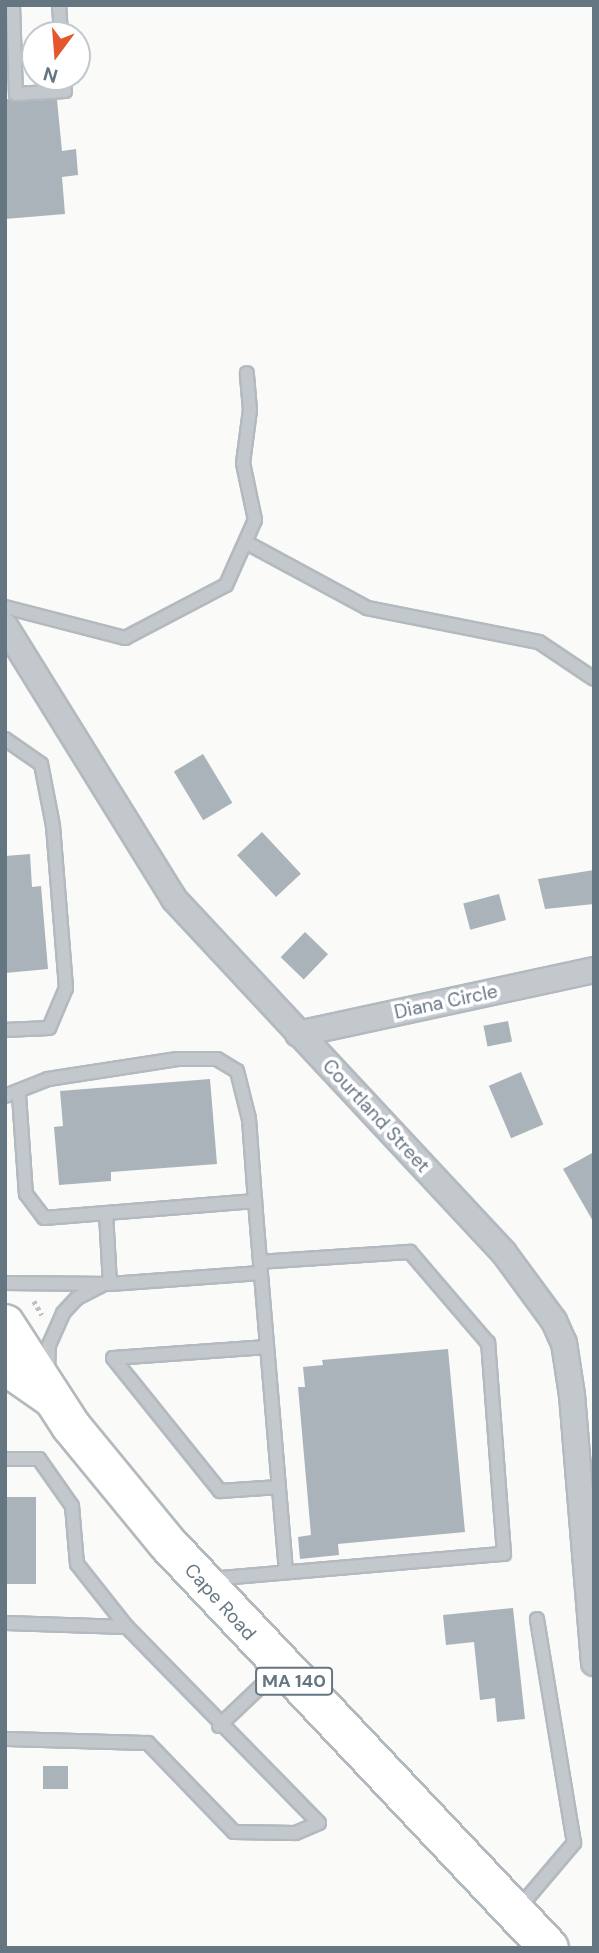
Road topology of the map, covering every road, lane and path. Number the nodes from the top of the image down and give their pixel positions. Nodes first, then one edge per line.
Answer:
1 (13, 5) edge
2 (65, 91) edge
3 (247, 373) dead end
4 (247, 543) junction
5 (5, 607) edge
6 (5, 626) edge
7 (594, 679) edge
8 (5, 738) edge
9 (594, 970) edge
10 (5, 1030) edge
11 (298, 1034) junction
12 (12, 1095) edge
13 (255, 1201) junction
14 (106, 1213) junction
15 (260, 1268) junction
16 (5, 1283) edge
17 (110, 1284) junction
18 (33, 1299) dead end
19 (42, 1315) dead end
20 (5, 1324) edge
21 (267, 1347) junction
22 (5, 1367) edge
23 (582, 1379) edge
24 (54, 1401) junction
25 (5, 1459) edge
26 (279, 1487) junction
27 (286, 1571) junction
28 (199, 1580) junction
29 (537, 1619) dead end
30 (5, 1623) edge
31 (127, 1627) junction
32 (594, 1663) edge
33 (281, 1668) junction
34 (219, 1726) junction
35 (5, 1739) edge
36 (515, 1912) junction
37 (549, 1948) edge

1 - 2 lane
3 - 4 lane
4 - 5 lane
4 - 7 lane
6 - 11 street, Courtland Street
8 - 10 lane
9 - 11 street, Diana Circle
11 - 23 street, Courtland Street
12 - 13 lane
12 - 14 lane
13 - 14 lane
13 - 15 lane
14 - 17 lane
15 - 17 lane
15 - 21 lane
15 - 27 lane
16 - 17 lane
17 - 24 lane
18 - 19 path
20 - 24 main road, Cape Road / MA 140
21 - 26 lane
21 - 26 lane
22 - 24 main road
23 - 32 street, Courtland Street
24 - 28 main road, Cape Road / MA 140
25 - 31 lane
26 - 27 lane
27 - 28 lane
28 - 33 main road, Cape Road / MA 140
29 - 36 lane
30 - 31 lane
31 - 34 lane
33 - 34 lane
33 - 36 main road, Cape Road / MA 140
34 - 35 lane
36 - 37 main road, Cape Road / MA 140

